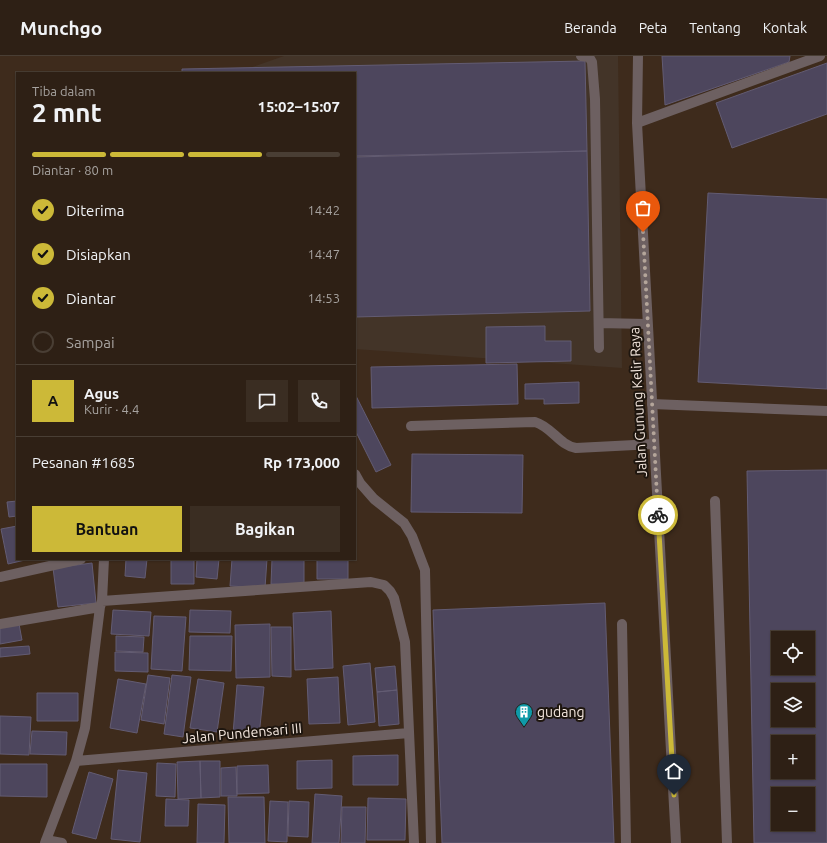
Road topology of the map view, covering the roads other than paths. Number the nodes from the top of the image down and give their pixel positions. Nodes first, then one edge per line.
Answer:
1 (581, 56) edge
2 (638, 56) edge
3 (820, 56) edge
4 (794, 60) edge
5 (637, 123) junction
6 (599, 323) junction
7 (648, 324) junction
8 (599, 348) dead end
9 (652, 404) junction
10 (827, 411) edge
11 (411, 426) dead end
12 (654, 444) junction
13 (356, 476) edge
14 (715, 501) dead end
15 (76, 560) edge
16 (104, 560) edge
17 (0, 577) edge
18 (101, 604) junction
19 (0, 624) edge
20 (622, 624) dead end
21 (409, 733) junction
22 (76, 762) junction
23 (46, 841) edge
24 (62, 843) edge
25 (414, 843) edge
26 (431, 843) edge
27 (626, 843) edge
28 (676, 843) edge
29 (727, 843) edge

1 - 6 street
2 - 5 street, Jalan Gunung Kelir Raya
3 - 4 street
4 - 5 street
5 - 7 street, Jalan Gunung Kelir Raya
6 - 7 street
6 - 8 street
7 - 9 street, Jalan Gunung Kelir Raya
9 - 10 street
9 - 12 street, Jalan Gunung Kelir Raya
11 - 12 street
12 - 28 street, Jalan Gunung Kelir Raya
13 - 26 street
14 - 29 street
15 - 17 street
16 - 18 street
18 - 19 street
18 - 21 street
18 - 22 street
20 - 27 street
21 - 22 street, Jalan Pundensari III
21 - 25 street
22 - 23 street
23 - 24 street

